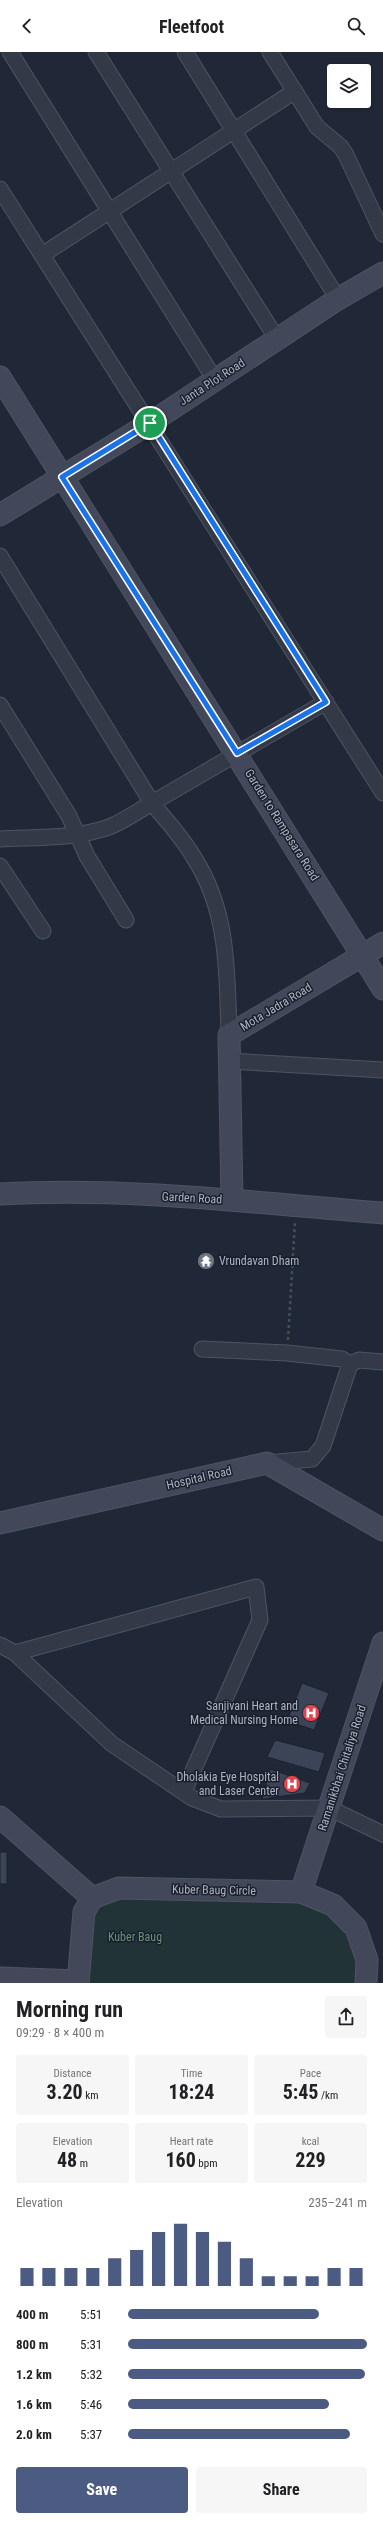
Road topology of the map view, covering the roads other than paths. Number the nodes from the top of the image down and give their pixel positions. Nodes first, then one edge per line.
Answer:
1 (10, 52) edge
2 (96, 52) edge
3 (185, 52) edge
4 (270, 52) edge
5 (295, 91) junction
6 (235, 131) junction
7 (172, 170) junction
8 (0, 189) edge
9 (110, 210) junction
10 (383, 234) edge
11 (42, 255) junction
12 (383, 273) edge
13 (338, 299) junction
14 (277, 339) junction
15 (0, 377) edge
16 (215, 380) junction
17 (150, 423) junction
18 (62, 477) junction
19 (0, 515) edge
20 (0, 556) edge
21 (326, 702) junction
22 (0, 705) edge
23 (237, 753) junction
24 (383, 793) edge
25 (152, 803) junction
26 (77, 835) junction
27 (0, 839) edge
28 (0, 866) edge
29 (126, 920) dead end
30 (43, 931) dead end
31 (383, 943) edge
32 (363, 955) junction
33 (383, 989) edge
34 (229, 1035) junction
35 (229, 1061) junction
36 (383, 1070) edge
37 (0, 1194) edge
38 (232, 1200) junction
39 (383, 1213) edge
40 (202, 1349) dead end
41 (383, 1362) edge
42 (350, 1364) junction
43 (267, 1463) junction
44 (0, 1523) edge
45 (383, 1530) edge
46 (383, 1643) edge
47 (0, 1645) edge
48 (15, 1654) junction
49 (184, 1791) junction
50 (329, 1808) junction
51 (0, 1817) edge
52 (383, 1834) edge
53 (301, 1892) junction
54 (92, 1898) junction
55 (0, 1978) edge
56 (78, 1982) edge
57 (372, 1982) edge

1 - 9 street
2 - 7 street
3 - 6 street
4 - 5 street
5 - 6 street
5 - 10 street
6 - 7 street
6 - 13 street
7 - 9 street
7 - 14 street
8 - 11 street
9 - 11 street
9 - 16 street
11 - 17 street
12 - 13 main road, Janta Plot Road
13 - 14 main road, Janta Plot Road
14 - 16 main road, Janta Plot Road
15 - 18 main road, Garden to Rampasara Road
16 - 17 main road, Janta Plot Road
17 - 18 main road, Janta Plot Road
17 - 21 street
18 - 19 main road, Janta Plot Road
18 - 23 main road, Garden to Rampasara Road
20 - 25 street
21 - 23 street
21 - 24 street
22 - 26 street
23 - 25 street
23 - 32 main road, Garden to Rampasara Road
25 - 26 street
25 - 34 street
26 - 27 street
26 - 29 street
28 - 30 street
31 - 32 main road, Mota Jadra Road
32 - 33 main road, Garden to Rampasara Road
32 - 34 main road, Mota Jadra Road
34 - 35 main road, Mota Jadra Road
35 - 36 street
35 - 38 main road, Mota Jadra Road
37 - 38 main road, Garden Road
38 - 39 main road, Garden Road
40 - 42 street
41 - 42 street
42 - 43 street
43 - 44 main road, Hospital Road
43 - 45 main road
46 - 50 main road, Ramanikbhai Chitaliya Road
47 - 48 street
48 - 49 street
48 - 49 street
49 - 50 street
50 - 52 street
50 - 53 main road, Ramanikbhai Chitaliya Road
51 - 54 main road
53 - 54 main road, Kuber Baug Circle
53 - 57 main road, Kuber Baug Circle
54 - 56 main road
55 - 56 main road

